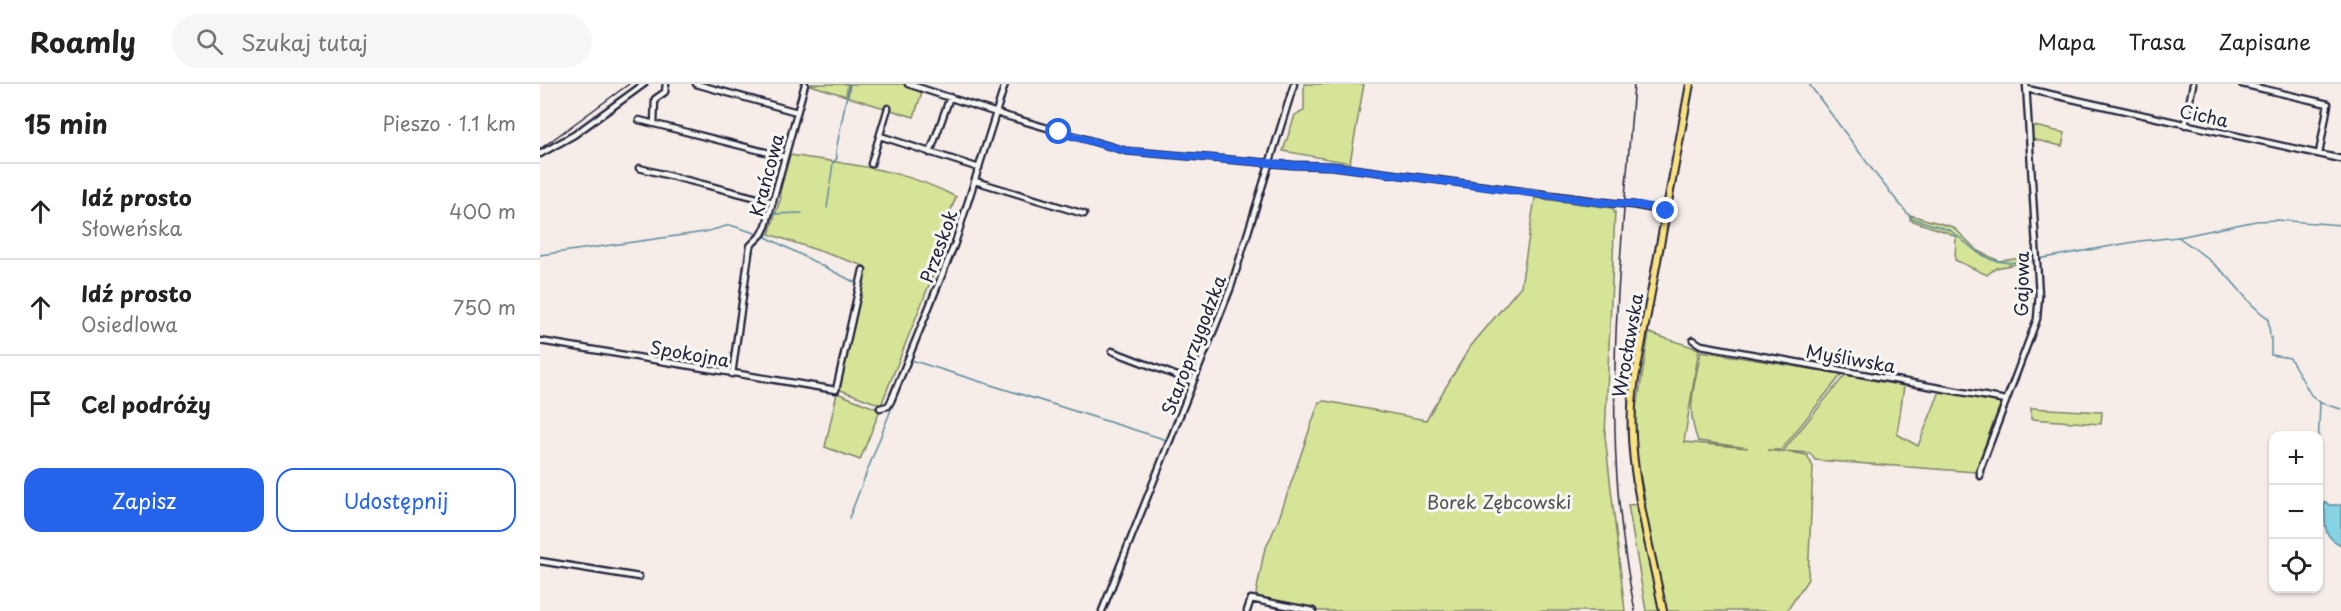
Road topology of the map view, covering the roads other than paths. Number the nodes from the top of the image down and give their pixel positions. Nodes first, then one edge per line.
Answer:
1 (644, 84) edge
2 (666, 84) edge
3 (696, 84) edge
4 (728, 84) edge
5 (805, 84) edge
6 (908, 84) edge
7 (929, 84) edge
8 (1005, 84) edge
9 (1294, 84) edge
10 (1690, 84) edge
11 (2193, 84) edge
12 (2242, 84) edge
13 (2027, 86) edge
14 (927, 90) junction
15 (726, 93) junction
16 (950, 97) junction
17 (888, 108) dead end
18 (797, 112) junction
19 (996, 112) junction
20 (639, 120) dead end
21 (654, 124) junction
22 (2186, 125) junction
23 (880, 136) junction
24 (930, 153) junction
25 (540, 154) edge
26 (2319, 154) junction
27 (785, 157) junction
28 (2341, 159) edge
29 (1270, 163) junction
30 (871, 164) dead end
31 (639, 168) dead end
32 (979, 168) junction
33 (975, 181) junction
34 (773, 202) junction
35 (1666, 211) junction
36 (1084, 214) dead end
37 (863, 270) dead end
38 (1693, 340) dead end
39 (540, 341) edge
40 (1112, 351) dead end
41 (732, 374) junction
42 (1193, 382) junction
43 (2006, 400) junction
44 (880, 408) dead end
45 (1980, 476) dead end
46 (540, 561) edge
47 (639, 577) dead end
48 (1102, 611) edge
49 (1248, 611) edge
50 (1313, 611) edge
51 (1663, 611) edge

1 - 25 street
2 - 21 street
3 - 15 street
4 - 15 street
5 - 18 street, Krańcowa
6 - 14 street
7 - 14 street
8 - 19 street, Przeskok
9 - 29 street, Staroprzygodzka
10 - 35 main road, Wrocławska
11 - 22 street
12 - 26 street
13 - 22 street, Cicha
13 - 43 street, Gajowa
14 - 16 street
15 - 18 street
16 - 19 street
16 - 24 street
17 - 23 street
18 - 27 street, Krańcowa
19 - 29 street
19 - 32 street, Przeskok
20 - 21 street
21 - 27 street
22 - 26 street, Cicha
23 - 24 street
23 - 30 street
24 - 32 street
26 - 28 street, Cicha
27 - 34 street, Krańcowa
29 - 35 street, bridge
29 - 42 street, Staroprzygodzka
31 - 34 street
32 - 33 street, Przeskok
33 - 36 street
33 - 44 street, Przeskok
34 - 41 street, Krańcowa
35 - 51 main road, Wrocławska
37 - 41 street, Spokojna
38 - 43 street, Myśliwska
39 - 41 street, Spokojna
40 - 42 street
42 - 48 street, Staroprzygodzka
43 - 45 street, Gajowa
46 - 47 street
49 - 50 street

